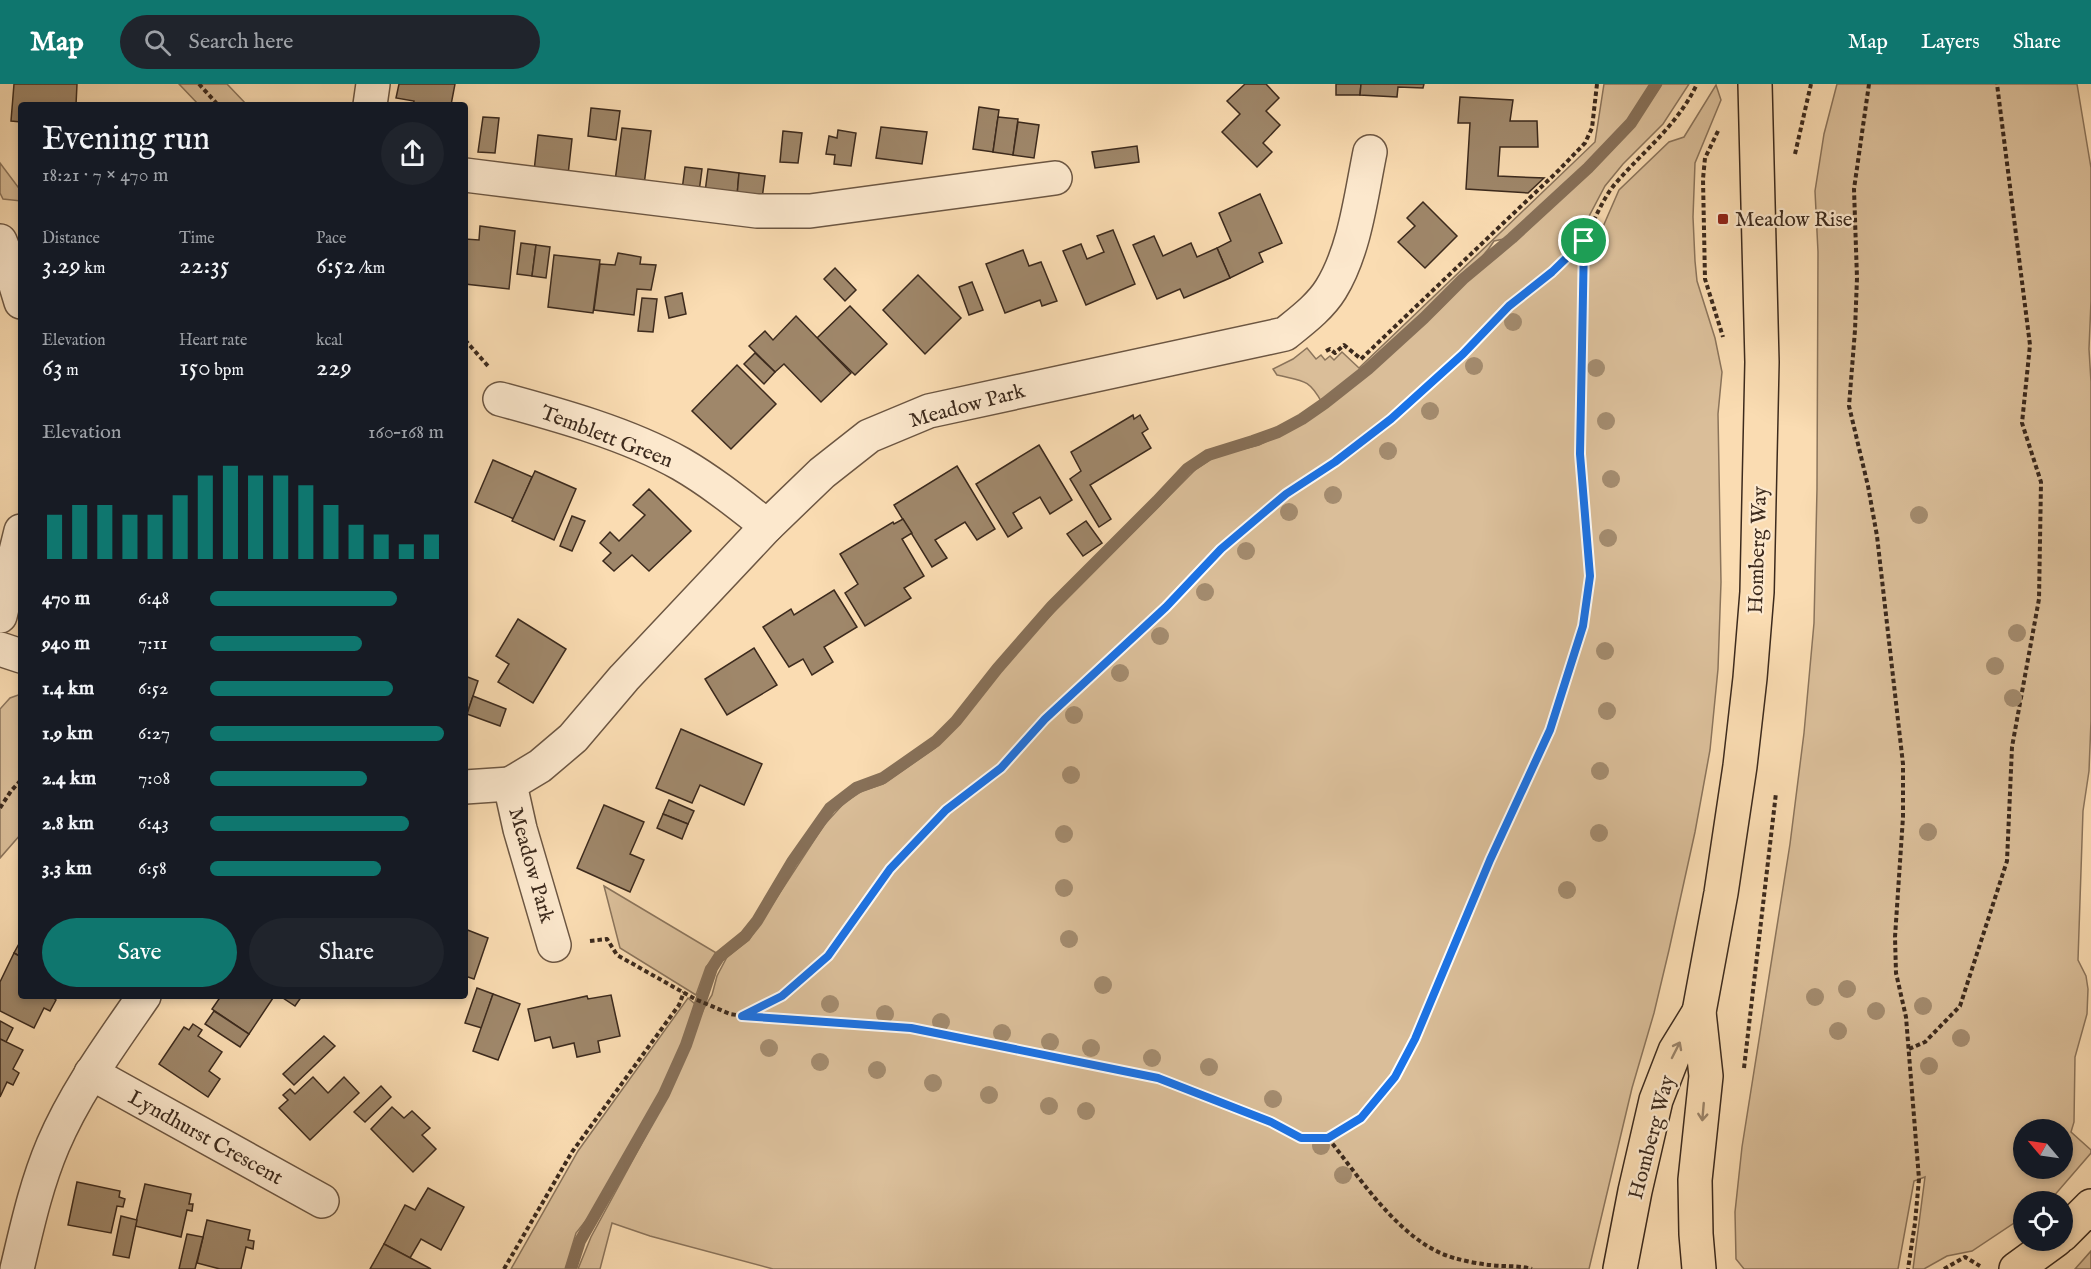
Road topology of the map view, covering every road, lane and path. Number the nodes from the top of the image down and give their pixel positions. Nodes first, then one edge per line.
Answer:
1 (199, 84) edge
2 (373, 84) edge
3 (1598, 84) edge
4 (1697, 84) edge
5 (1755, 84) edge
6 (1811, 84) edge
7 (1869, 84) edge
8 (1997, 84) edge
9 (1808, 97) dead end
10 (215, 102) edge
11 (370, 102) edge
12 (1370, 152) dead end
13 (1705, 158) dead end
14 (468, 175) edge
15 (1056, 178) dead end
16 (0, 241) edge
17 (1584, 241) junction
18 (18, 292) edge
19 (1285, 334) junction
20 (1725, 345) dead end
21 (500, 399) dead end
22 (767, 526) junction
23 (18, 543) edge
24 (0, 616) edge
25 (0, 649) edge
26 (18, 655) edge
27 (18, 783) edge
28 (510, 784) junction
29 (468, 787) edge
30 (0, 808) edge
31 (554, 945) joint
32 (684, 992) junction
33 (142, 999) edge
34 (1699, 1012) junction
35 (742, 1016) junction
36 (1909, 1049) junction
37 (91, 1073) junction
38 (1328, 1138) junction
39 (322, 1201) dead end
40 (2091, 1206) edge
41 (2073, 1224) edge
42 (2041, 1251) edge
43 (17, 1269) edge
44 (504, 1269) edge
45 (1532, 1269) edge
46 (1620, 1269) edge
47 (1699, 1269) edge
48 (1908, 1269) edge
49 (1944, 1269) edge
50 (1986, 1269) edge
51 (2016, 1269) edge

1 - 10 path
2 - 11 street
3 - 19 path
4 - 17 path
5 - 34 main road, Homberg Way
6 - 9 path
7 - 36 path
8 - 36 path
12 - 19 street, Meadow Park
13 - 20 path
14 - 15 street
16 - 18 street
17 - 35 path
17 - 38 path
19 - 22 street, Meadow Park
21 - 22 street, Temblett Green
22 - 28 street, Meadow Park
23 - 24 street
25 - 26 street
27 - 30 path
28 - 29 street, Meadow Park
28 - 31 street, Meadow Park
31 - 32 path
32 - 35 path
32 - 44 path
33 - 37 street
46 -> 34 main road, Homberg Way
34 -> 47 main road, Homberg Way
35 - 38 path
36 - 48 path
37 - 39 street, Lyndhurst Crescent
37 - 43 street
38 - 45 path
40 - 41 main road
42 - 51 main road
49 - 50 path

